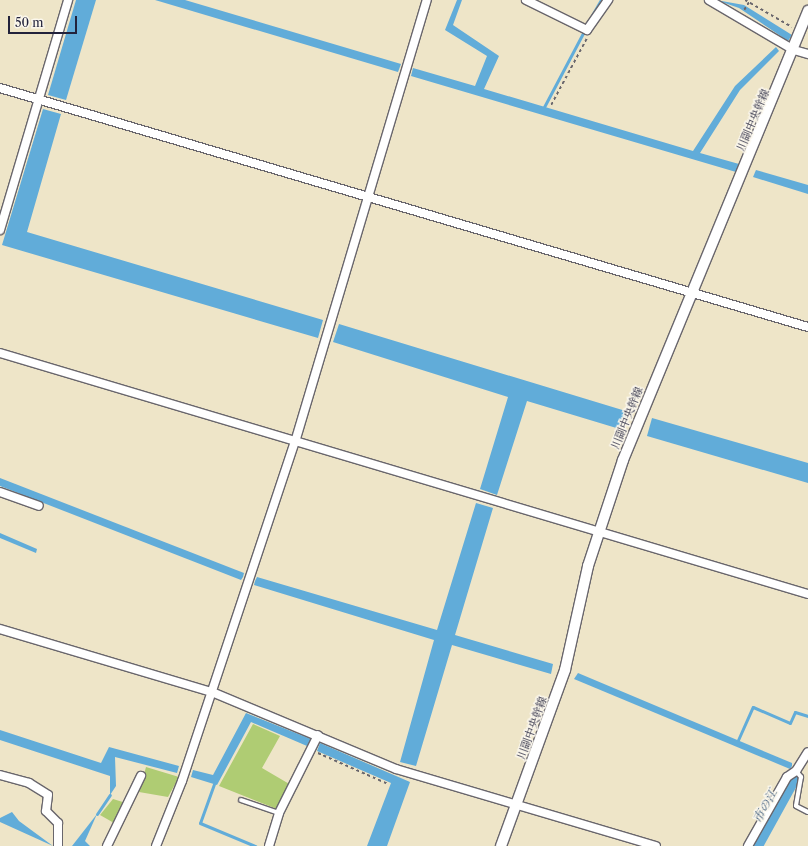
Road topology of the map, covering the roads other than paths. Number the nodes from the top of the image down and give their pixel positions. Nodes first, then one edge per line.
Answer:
1 (68, 0) edge
2 (427, 0) edge
3 (526, 0) edge
4 (608, 0) edge
5 (709, 0) edge
6 (808, 11) edge
7 (794, 50) junction
8 (808, 54) edge
9 (0, 88) edge
10 (38, 100) junction
11 (368, 197) junction
12 (0, 230) edge
13 (692, 292) junction
14 (808, 327) edge
15 (0, 353) edge
16 (295, 442) junction
17 (0, 492) edge
18 (39, 506) dead end
19 (599, 531) junction
20 (808, 594) edge
21 (0, 629) edge
22 (212, 692) junction
23 (318, 735) junction
24 (808, 752) edge
25 (796, 771) junction
26 (0, 775) edge
27 (141, 776) dead end
28 (241, 800) dead end
29 (517, 805) junction
30 (808, 812) edge
31 (279, 813) junction
32 (58, 846) edge
33 (107, 846) edge
34 (156, 846) edge
35 (269, 846) edge
36 (501, 846) edge
37 (656, 846) edge
38 (748, 846) edge

1 - 10 street
2 - 11 street
3 - 4 street
5 - 7 street
6 - 7 street, 川副中央幹線
7 - 8 street
7 - 13 street, 川副中央幹線
9 - 10 street
10 - 11 street
10 - 12 street
11 - 13 street
11 - 16 street
13 - 14 street
13 - 19 street, 川副中央幹線
15 - 16 street
16 - 19 street
16 - 22 street
17 - 18 street
19 - 20 street
19 - 29 street, 川副中央幹線
21 - 22 street
22 - 23 street
22 - 34 street
23 - 29 street
23 - 31 street
24 - 25 street
25 - 30 lane
25 - 38 street
26 - 32 street
27 - 33 street
28 - 31 lane
29 - 36 street, 川副中央幹線
29 - 37 street
31 - 35 street

